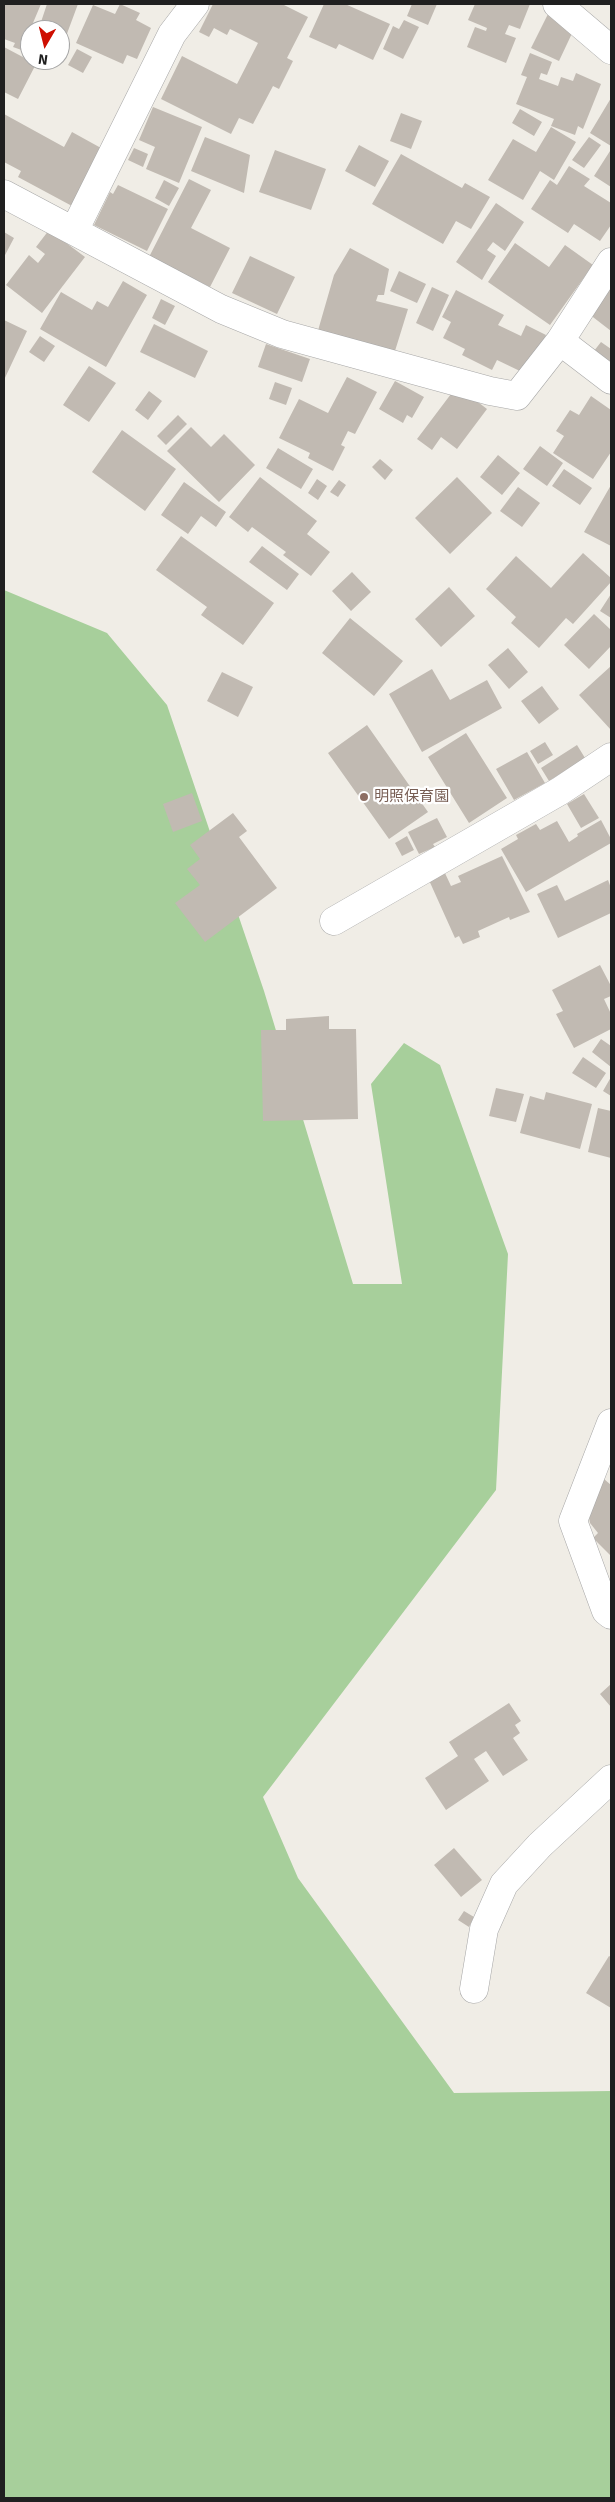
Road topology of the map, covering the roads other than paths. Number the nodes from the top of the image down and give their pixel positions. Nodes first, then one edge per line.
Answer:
1 (195, 4) edge
2 (558, 4) edge
3 (611, 50) edge
4 (4, 194) edge
5 (74, 231) junction
6 (611, 262) edge
7 (560, 341) junction
8 (611, 380) edge
9 (611, 757) edge
10 (334, 921) dead end
11 (611, 1423) edge
12 (611, 1615) edge
13 (611, 1779) edge
14 (474, 1989) dead end

1 - 5 street
2 - 3 street
4 - 5 street
5 - 7 street
6 - 7 street
7 - 8 street
9 - 10 street
11 - 12 street
13 - 14 street

